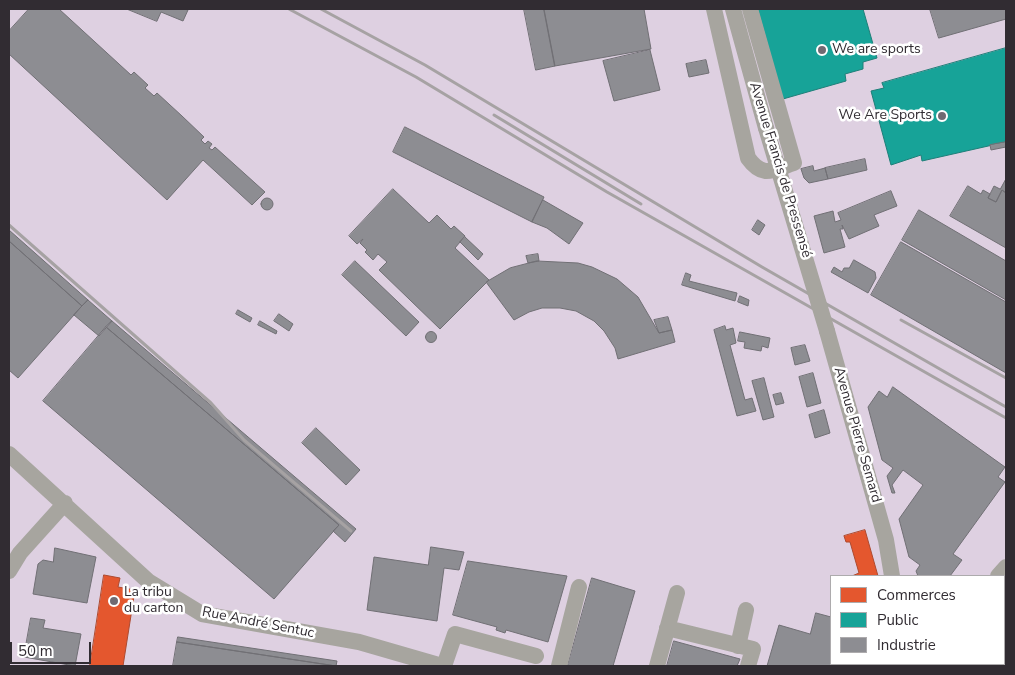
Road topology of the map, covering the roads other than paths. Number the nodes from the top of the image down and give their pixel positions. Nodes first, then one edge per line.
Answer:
1 (714, 9) edge
2 (733, 9) edge
3 (750, 9) edge
4 (827, 331) joint
5 (9, 454) edge
6 (65, 503) junction
7 (886, 540) junction
8 (9, 571) edge
9 (892, 575) edge
10 (904, 575) edge
11 (579, 587) dead end
12 (677, 593) dead end
13 (746, 610) dead end
14 (667, 628) junction
15 (738, 646) junction
16 (536, 656) dead end
17 (443, 666) edge
18 (559, 666) edge
19 (657, 666) edge
20 (748, 666) edge

1 - 3 street
2 - 4 street, Avenue Francis de Pressensé, bridge
4 - 7 street, Avenue Pierre Semard
5 - 6 street, Rue André Sentuc
6 - 8 street
6 - 17 street, Rue André Sentuc
7 - 9 street, Avenue Pierre Semard
7 - 10 street, Avenue Pierre Semard
11 - 18 street
12 - 14 street
13 - 15 street
14 - 15 street
14 - 19 street
15 - 20 street
16 - 17 street

